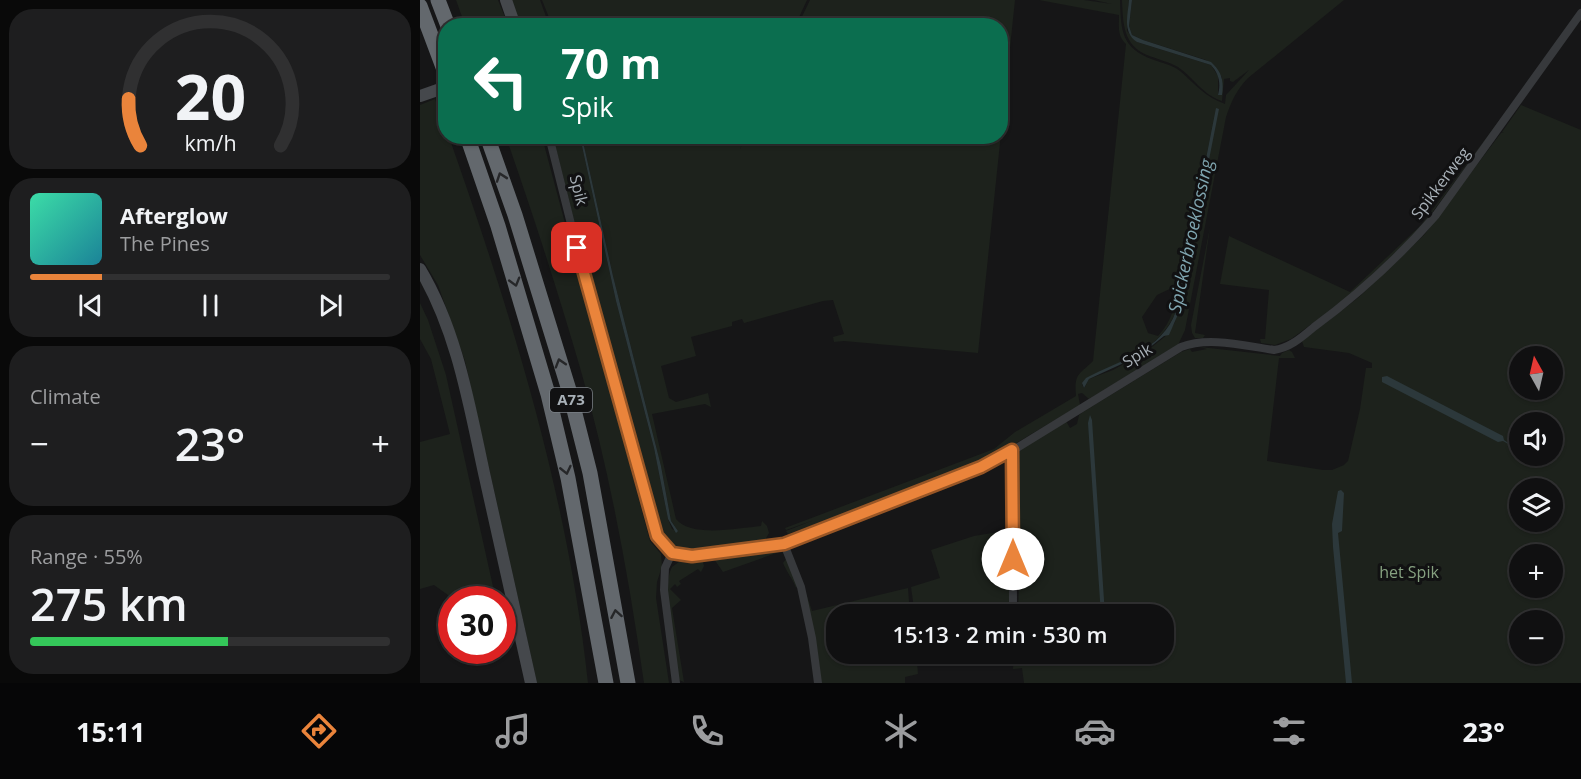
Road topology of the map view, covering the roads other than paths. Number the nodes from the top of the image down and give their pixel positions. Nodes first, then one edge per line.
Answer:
1 (438, 0) edge
2 (506, 0) edge
3 (420, 6) edge
4 (1581, 13) edge
5 (445, 18) edge
6 (512, 18) edge
7 (438, 54) edge
8 (438, 90) edge
9 (420, 96) edge
10 (470, 144) edge
11 (490, 144) edge
12 (551, 144) edge
13 (420, 269) edge
14 (1293, 343) joint
15 (1012, 450) junction
16 (784, 544) junction
17 (672, 553) junction
18 (1013, 602) dead end
19 (598, 636) junction
20 (629, 679) edge
21 (531, 683) edge
22 (597, 683) edge
23 (606, 683) edge
24 (676, 683) edge
25 (818, 683) edge

1 - 5 highway
2 - 6 street
3 - 7 highway
4 - 14 street, Spikkerweg
8 - 9 street
10 -> 19 highway, A73
20 -> 11 highway, A73
12 - 17 street, Spik
13 - 21 street
14 - 15 street, Spik
15 - 16 street, Spik
15 - 18 street
16 - 17 street, Spik
16 - 25 street
17 - 24 street
19 - 22 highway, A73
19 - 23 highway, A73

